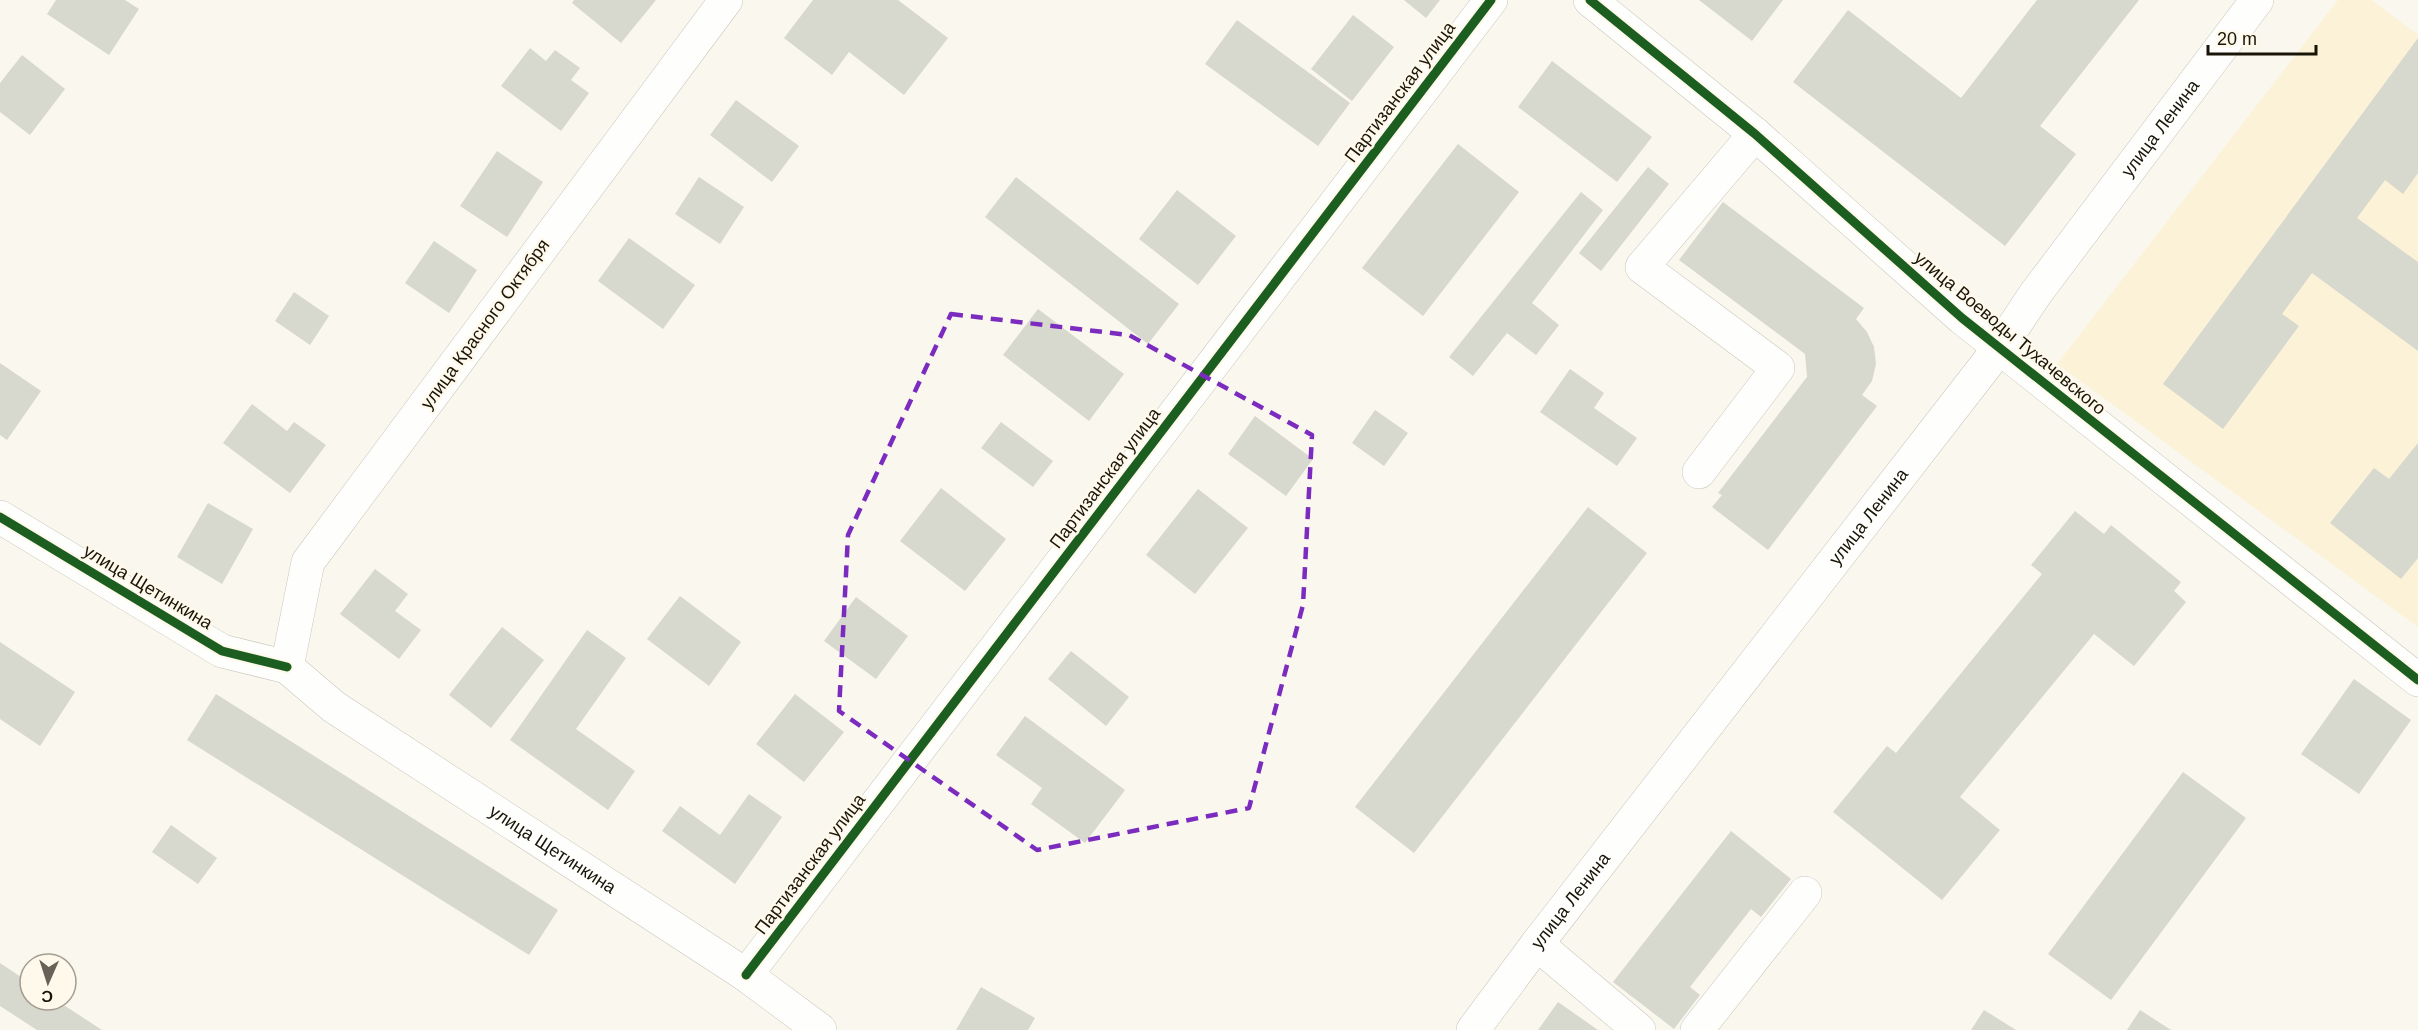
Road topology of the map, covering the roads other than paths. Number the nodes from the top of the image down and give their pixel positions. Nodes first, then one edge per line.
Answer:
1 (726, 0) edge
2 (1491, 0) edge
3 (1590, 0) edge
4 (2257, 0) edge
5 (1755, 134) junction
6 (2000, 347) junction
7 (1699, 472) dead end
8 (0, 518) edge
9 (287, 667) junction
10 (2418, 680) edge
11 (1805, 893) dead end
12 (1537, 944) junction
13 (746, 975) junction
14 (820, 1030) edge
15 (1473, 1030) edge
16 (1639, 1030) edge
17 (1697, 1030) edge

1 - 9 main road, улица Красного Октября
2 - 13 main road, Партизанская улица
3 - 5 main road, улица Воеводы Тухачевского
4 - 6 main road, улица Ленина
5 - 6 main road, улица Воеводы Тухачевского
5 - 7 main road
6 - 10 main road, улица Воеводы Тухачевского
6 - 12 main road, улица Ленина
8 - 9 main road, улица Щетинкина
9 - 13 main road, улица Щетинкина
11 - 17 main road
12 - 15 main road, улица Ленина
12 - 16 main road
13 - 14 main road, улица Щетинкина

